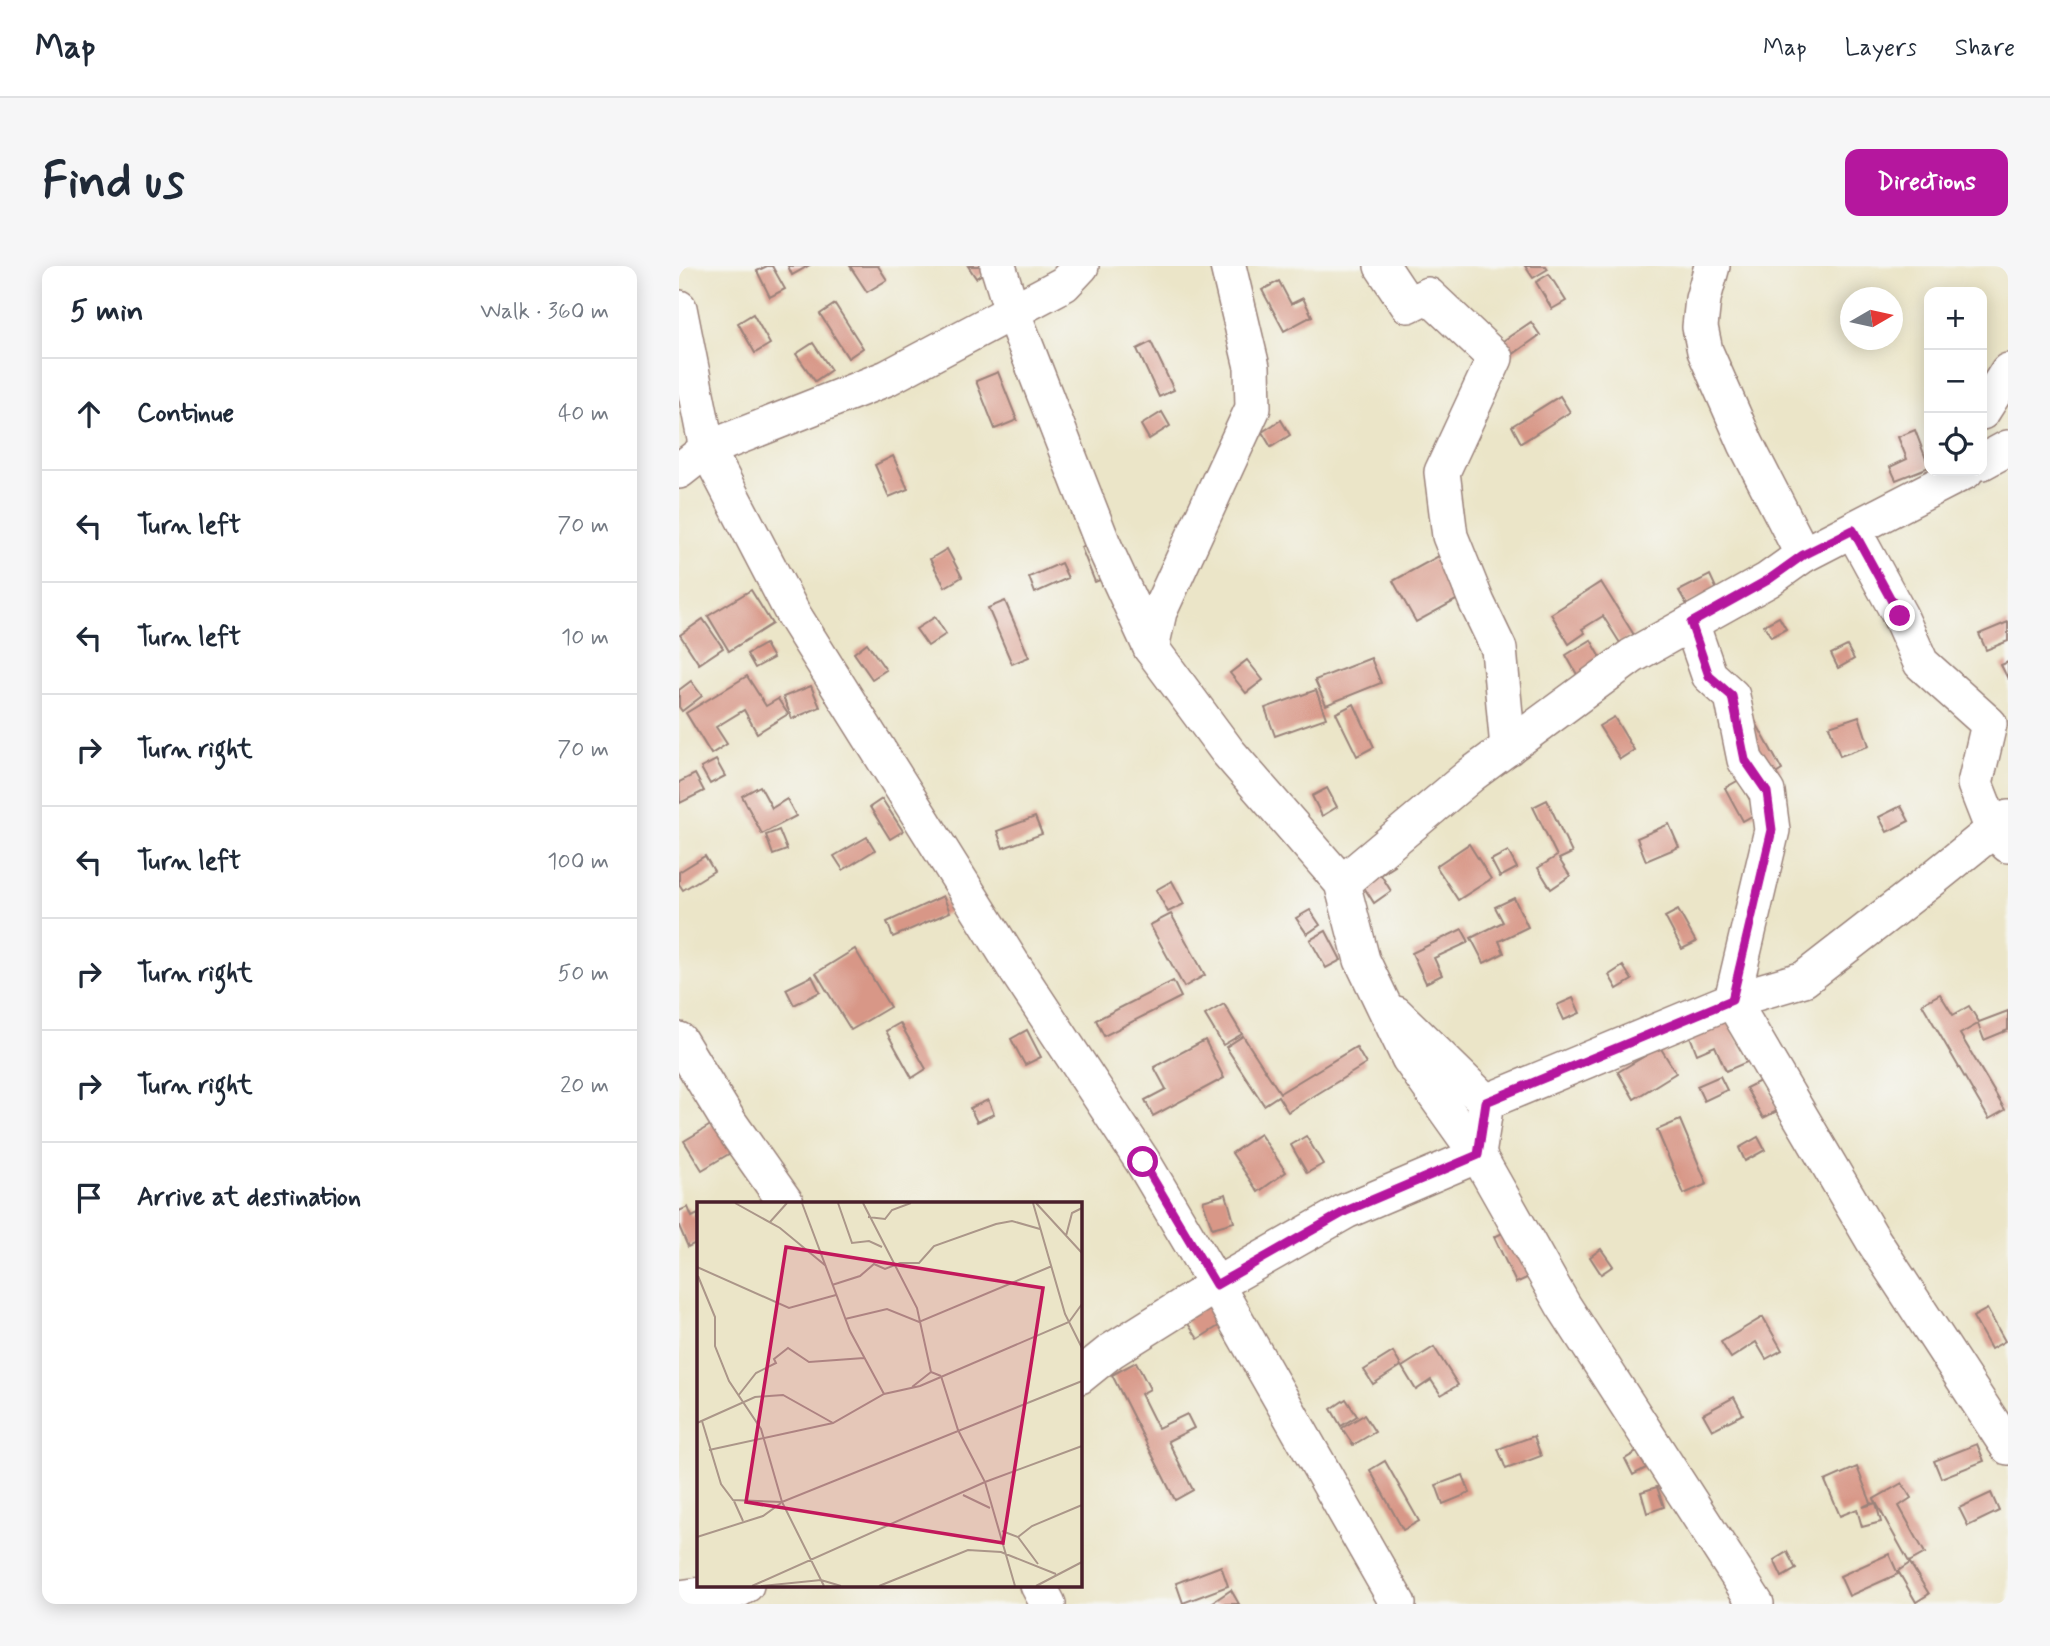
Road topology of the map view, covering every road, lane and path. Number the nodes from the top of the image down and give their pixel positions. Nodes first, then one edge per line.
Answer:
1 (998, 266) edge
2 (1080, 266) edge
3 (1228, 266) edge
4 (1382, 266) edge
5 (1712, 266) edge
6 (679, 308) edge
7 (1012, 311) junction
8 (2008, 371) edge
9 (1987, 404) edge
10 (679, 422) edge
11 (2008, 448) edge
12 (707, 449) junction
13 (1987, 459) edge
14 (679, 471) edge
15 (1951, 476) edge
16 (1853, 530) junction
17 (1803, 555) junction
18 (1691, 623) junction
19 (1151, 648) junction
20 (1508, 748) junction
21 (2003, 831) edge
22 (1342, 883) junction
23 (1380, 998) junction
24 (1732, 1000) junction
25 (679, 1040) edge
26 (1486, 1102) junction
27 (1478, 1155) junction
28 (785, 1202) edge
29 (1216, 1285) junction
30 (1081, 1375) edge
31 (2008, 1447) edge
32 (1039, 1586) edge
33 (740, 1593) edge
34 (679, 1598) edge
35 (1048, 1604) edge
36 (1398, 1604) edge
37 (1756, 1604) edge

1 - 7 street
2 - 7 street
3 - 19 street
4 - 20 street
5 - 17 street
6 - 12 street
7 - 12 street
7 - 19 street
8 - 9 street
10 - 12 street
11 - 13 street
12 - 14 street
12 - 29 street
15 - 16 street
16 - 17 street
16 - 21 street
17 - 18 street
18 - 20 street
18 - 24 street
19 - 22 street
20 - 22 street
21 - 24 street
22 - 23 street
23 - 26 street
23 - 27 street
24 - 26 street
24 - 31 street
25 - 28 street
26 - 27 street
27 - 29 street
27 - 37 street
29 - 30 street
29 - 36 street
32 - 35 street
33 - 34 street

